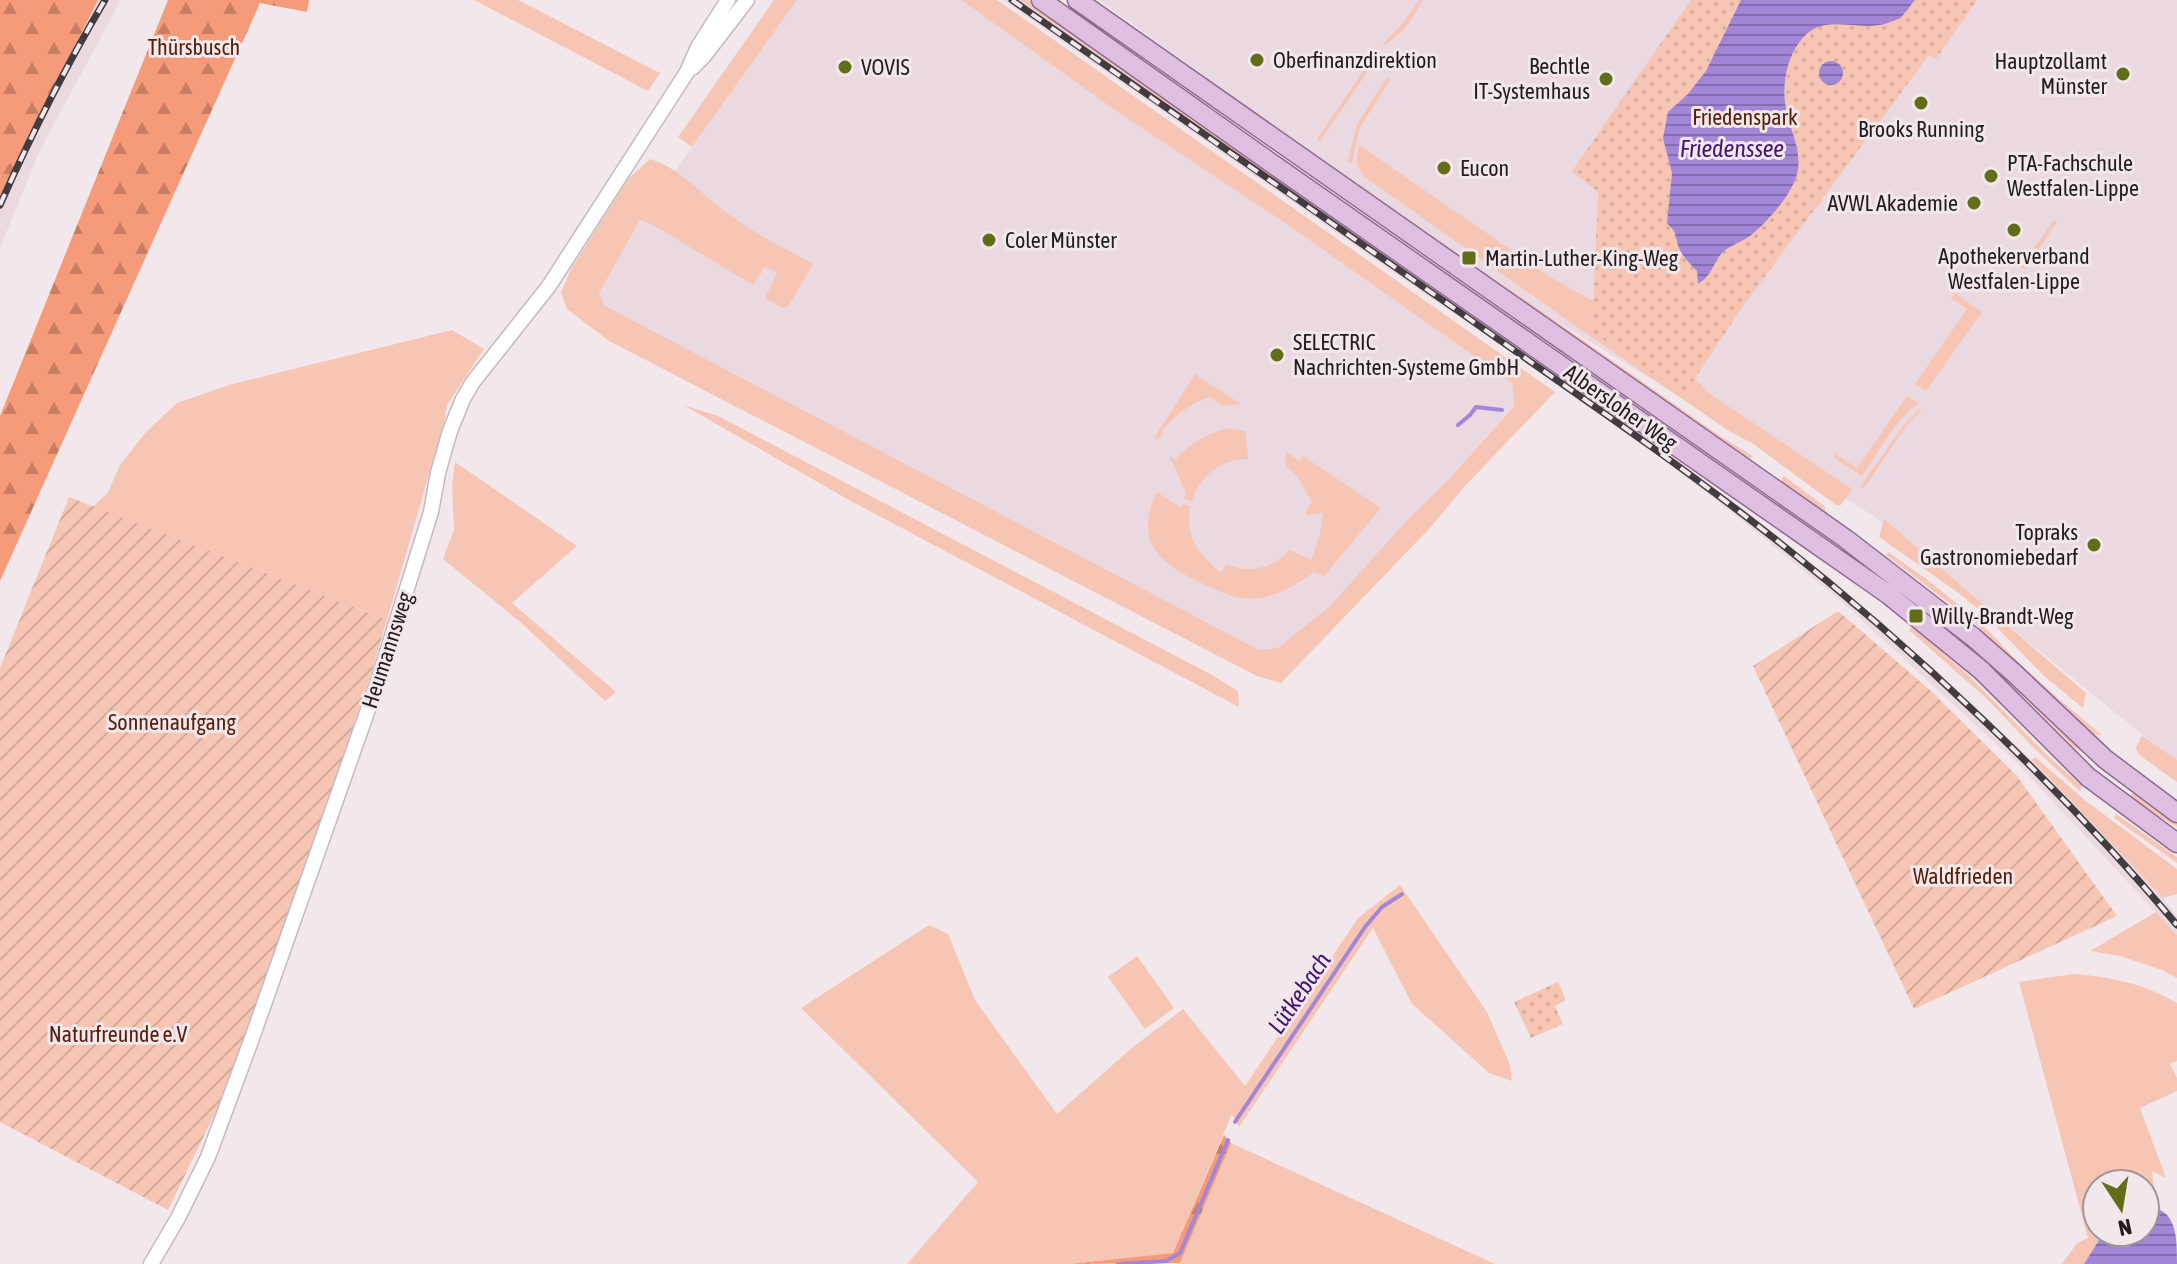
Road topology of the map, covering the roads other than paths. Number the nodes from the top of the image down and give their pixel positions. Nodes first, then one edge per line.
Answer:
1 (728, 0) edge
2 (747, 0) edge
3 (1041, 0) edge
4 (1077, 0) edge
5 (687, 72) junction
6 (2177, 813) edge
7 (2177, 843) edge
8 (151, 1264) edge

1 - 5 street, Heumannsweg
2 - 5 street, Heumannsweg
3 - 7 main road, Albersloher Weg
4 - 6 main road, Albersloher Weg
5 - 8 street, Heumannsweg

